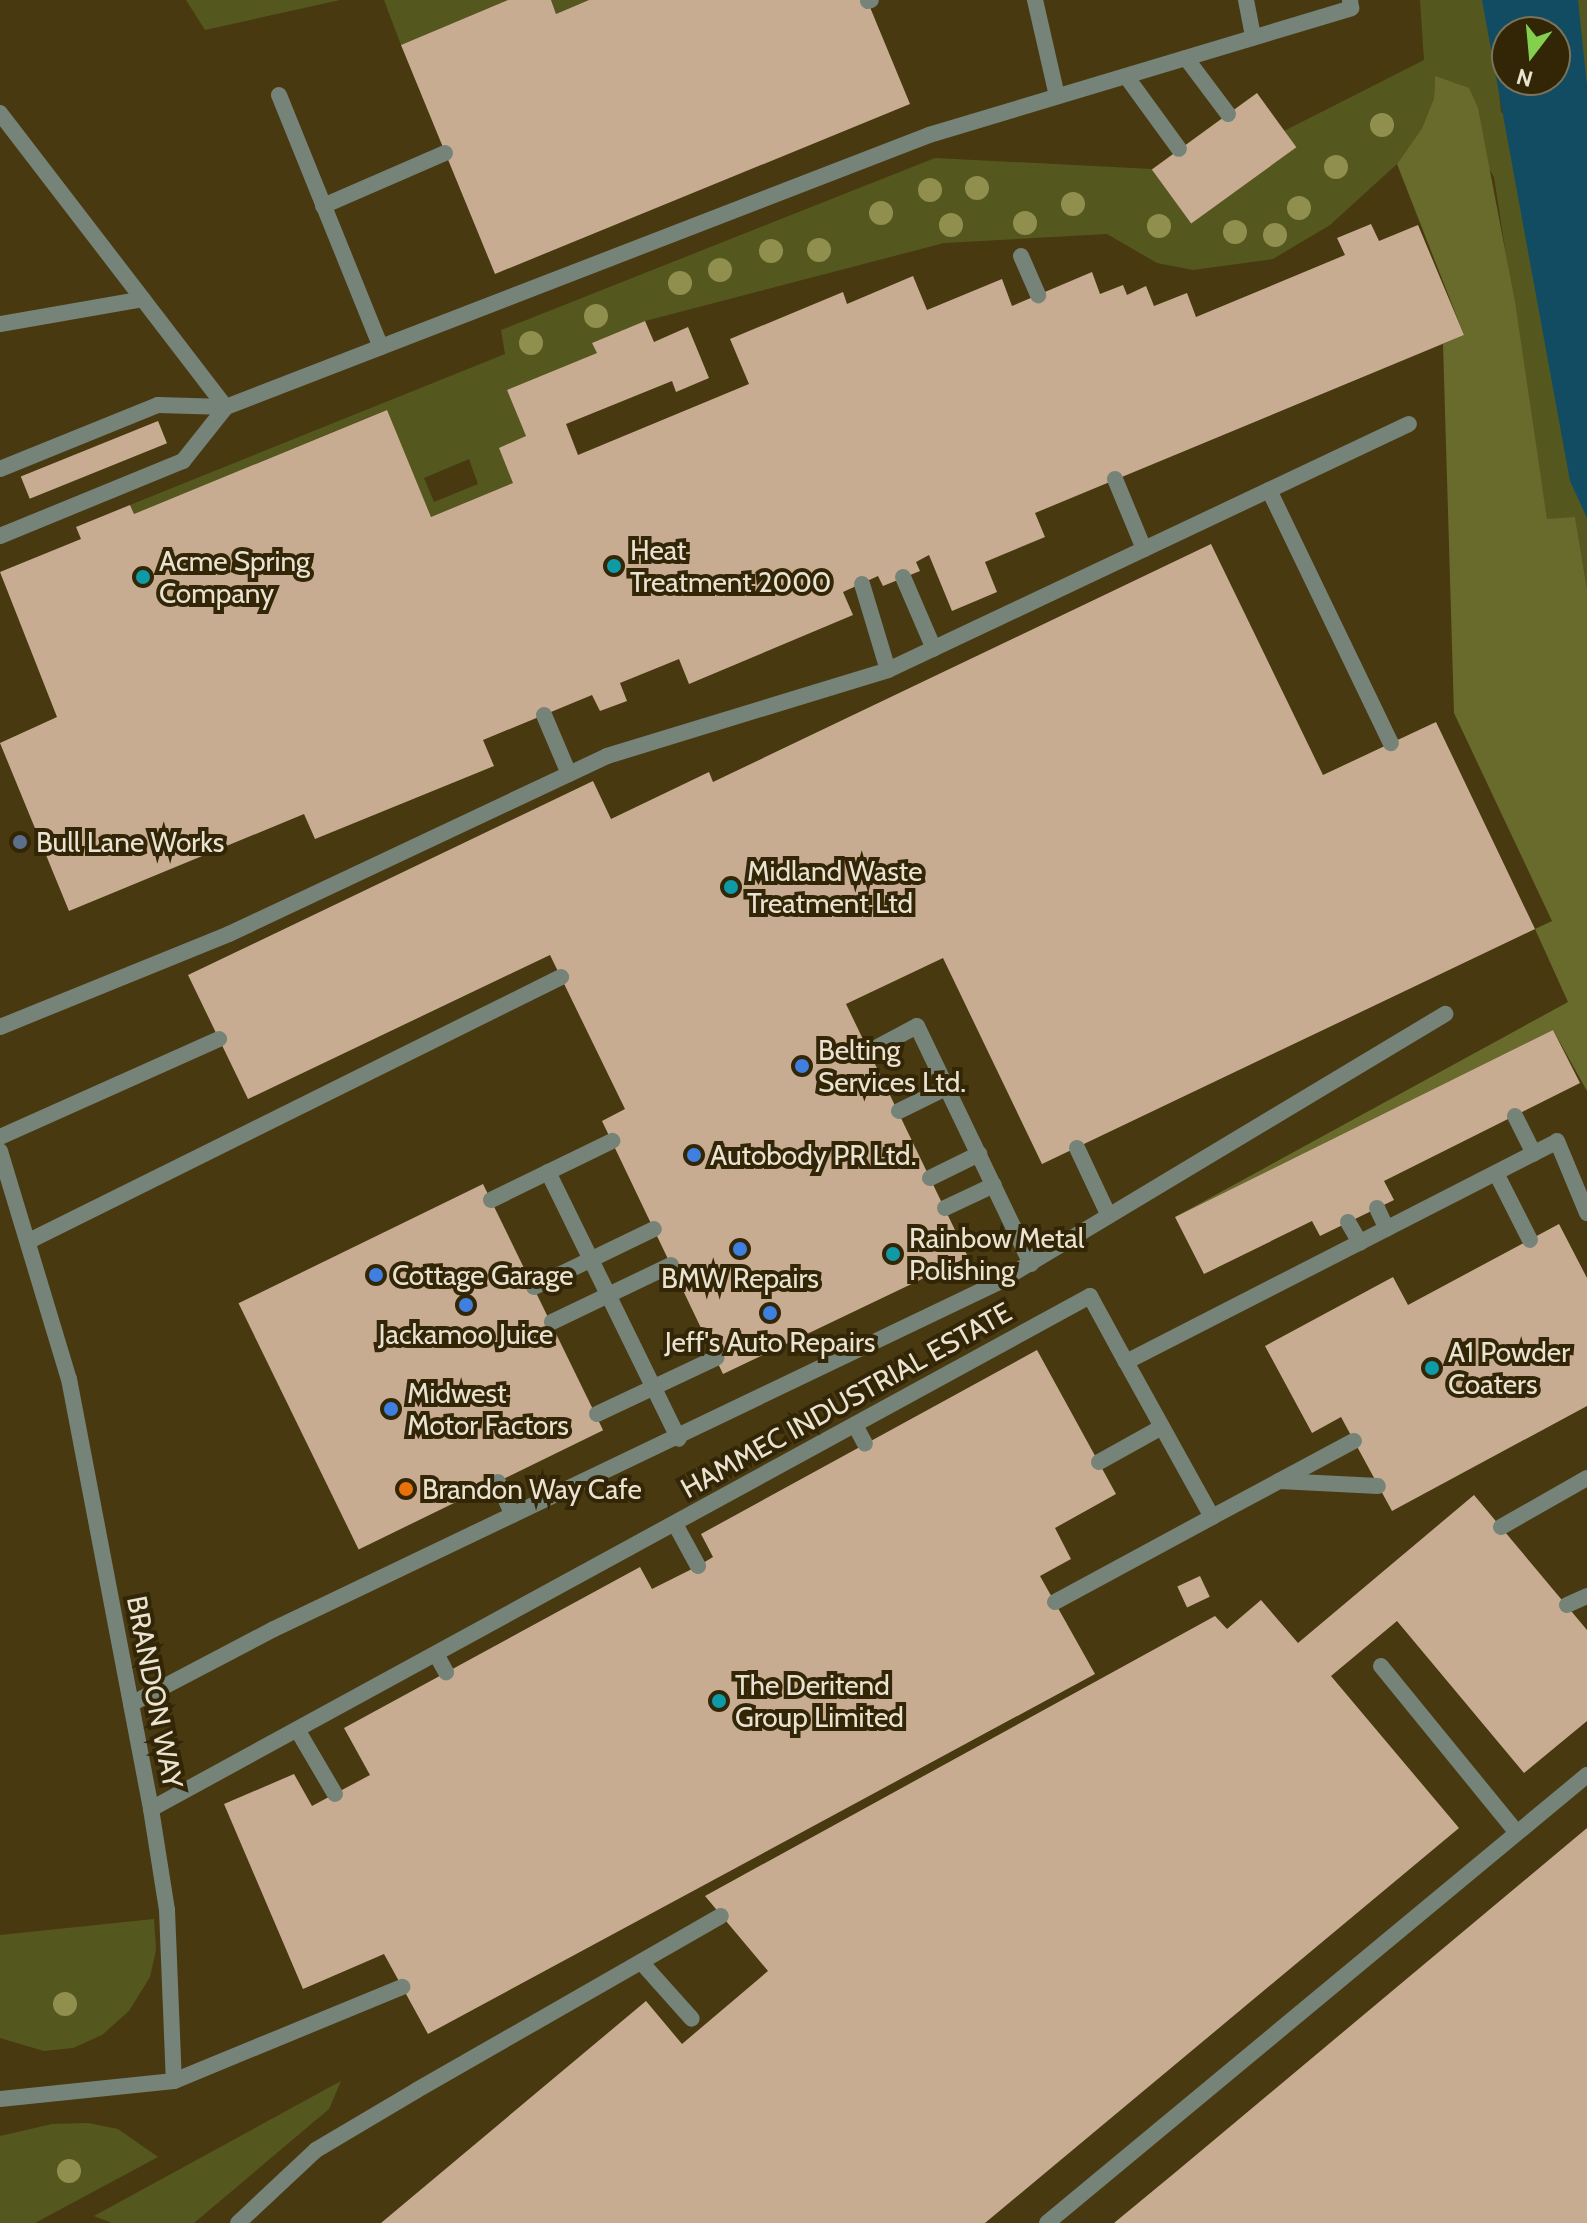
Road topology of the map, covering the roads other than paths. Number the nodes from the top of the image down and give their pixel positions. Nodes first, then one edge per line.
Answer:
1 (1035, 0) edge
2 (1246, 0) edge
3 (1350, 0) edge
4 (1253, 37) junction
5 (1186, 58) junction
6 (1126, 76) junction
7 (279, 95) dead end
8 (1057, 96) junction
9 (0, 113) edge
10 (1228, 114) dead end
11 (1179, 149) dead end
12 (445, 153) dead end
13 (323, 206) junction
14 (1021, 256) dead end
15 (1038, 295) dead end
16 (143, 299) junction
17 (0, 324) edge
18 (381, 347) junction
19 (226, 407) junction
20 (1409, 424) dead end
21 (0, 469) edge
22 (1115, 479) dead end
23 (1269, 490) junction
24 (0, 536) edge
25 (1144, 549) junction
26 (903, 577) dead end
27 (862, 584) dead end
28 (934, 649) junction
29 (888, 670) junction
30 (544, 715) dead end
31 (1391, 743) dead end
32 (569, 774) junction
33 (561, 977) dead end
34 (1445, 1014) dead end
35 (0, 1027) edge
36 (219, 1039) dead end
37 (870, 1051) dead end
38 (946, 1088) junction
39 (899, 1111) dead end
40 (1515, 1116) dead end
41 (0, 1137) edge
42 (612, 1141) dead end
43 (1077, 1148) dead end
44 (0, 1151) edge
45 (979, 1154) junction
46 (1534, 1154) junction
47 (548, 1172) junction
48 (1496, 1173) junction
49 (930, 1178) dead end
50 (994, 1185) junction
51 (491, 1200) dead end
52 (945, 1208) dead end
53 (1377, 1208) dead end
54 (1587, 1213) edge
55 (1109, 1216) junction
56 (1348, 1222) dead end
57 (654, 1229) dead end
58 (1387, 1229) junction
59 (1530, 1240) dead end
60 (29, 1241) junction
61 (1360, 1243) junction
62 (590, 1260) junction
63 (1031, 1264) junction
64 (671, 1265) dead end
65 (534, 1287) dead end
66 (608, 1296) junction
67 (552, 1322) dead end
68 (716, 1358) dead end
69 (1126, 1362) junction
70 (653, 1387) junction
71 (597, 1414) dead end
72 (855, 1425) junction
73 (1162, 1427) junction
74 (679, 1439) junction
75 (1354, 1441) dead end
76 (865, 1444) dead end
77 (1099, 1462) dead end
78 (1587, 1478) edge
79 (1279, 1481) junction
80 (498, 1482) dead end
81 (1378, 1486) dead end
82 (513, 1515) junction
83 (1212, 1517) junction
84 (675, 1524) junction
85 (1501, 1527) dead end
86 (698, 1566) dead end
87 (1587, 1596) edge
88 (1055, 1602) dead end
89 (1567, 1605) dead end
90 (436, 1654) junction
91 (1381, 1666) dead end
92 (446, 1672) dead end
93 (131, 1704) junction
94 (298, 1731) junction
95 (1587, 1775) edge
96 (335, 1794) dead end
97 (151, 1809) junction
98 (1517, 1833) junction
99 (721, 1916) dead end
100 (641, 1962) junction
101 (402, 1987) dead end
102 (692, 2019) dead end
103 (174, 2081) junction
104 (0, 2099) edge
105 (238, 2223) edge
106 (1047, 2223) edge

1 - 8 street
2 - 4 street
3 - 4 street
4 - 5 street
5 - 6 street
5 - 10 street
6 - 8 street
6 - 11 street
7 - 13 street
8 - 18 street
9 - 16 street
12 - 13 street
13 - 18 street
14 - 15 street
16 - 17 street
16 - 19 street
18 - 19 street
19 - 21 street
19 - 24 street
20 - 23 street
22 - 25 street
23 - 25 street
23 - 31 street
25 - 28 street
26 - 28 street
27 - 29 street
28 - 29 street
29 - 32 street
30 - 32 street
32 - 35 street
33 - 60 street
34 - 55 street
36 - 41 street
37 - 38 street
38 - 39 street
38 - 45 street
40 - 46 street
42 - 47 street
43 - 55 street
44 - 60 street, BRANDON WAY
45 - 49 street
45 - 50 street
46 - 48 street
46 - 54 street
47 - 51 street
47 - 62 street
48 - 58 street
48 - 59 street
50 - 52 street
50 - 63 street
53 - 58 street
55 - 63 street
56 - 61 street
57 - 62 street
58 - 61 street
60 - 93 street, BRANDON WAY
61 - 69 street
62 - 65 street
62 - 66 street
63 - 74 street
64 - 66 street
66 - 67 street
66 - 70 street
68 - 70 street
69 - 72 street, HAMMEC INDUSTRIAL ESTATE
69 - 73 street
70 - 71 street
70 - 74 street
72 - 76 street
72 - 84 street, HAMMEC INDUSTRIAL ESTATE
73 - 77 street
73 - 83 street
74 - 82 street
75 - 79 street
78 - 85 street
79 - 81 street
79 - 83 street
80 - 82 street
82 - 93 street
83 - 88 street
84 - 86 street
84 - 90 street, HAMMEC INDUSTRIAL ESTATE
87 - 89 street
90 - 92 street
90 - 94 street, HAMMEC INDUSTRIAL ESTATE
91 - 98 street
93 - 97 street, BRANDON WAY
94 - 96 street
94 - 97 street, HAMMEC INDUSTRIAL ESTATE
95 - 98 street
97 - 103 street, BRANDON WAY
98 - 106 street
99 - 100 street
100 - 102 street
100 - 105 street
101 - 103 street
103 - 104 street

